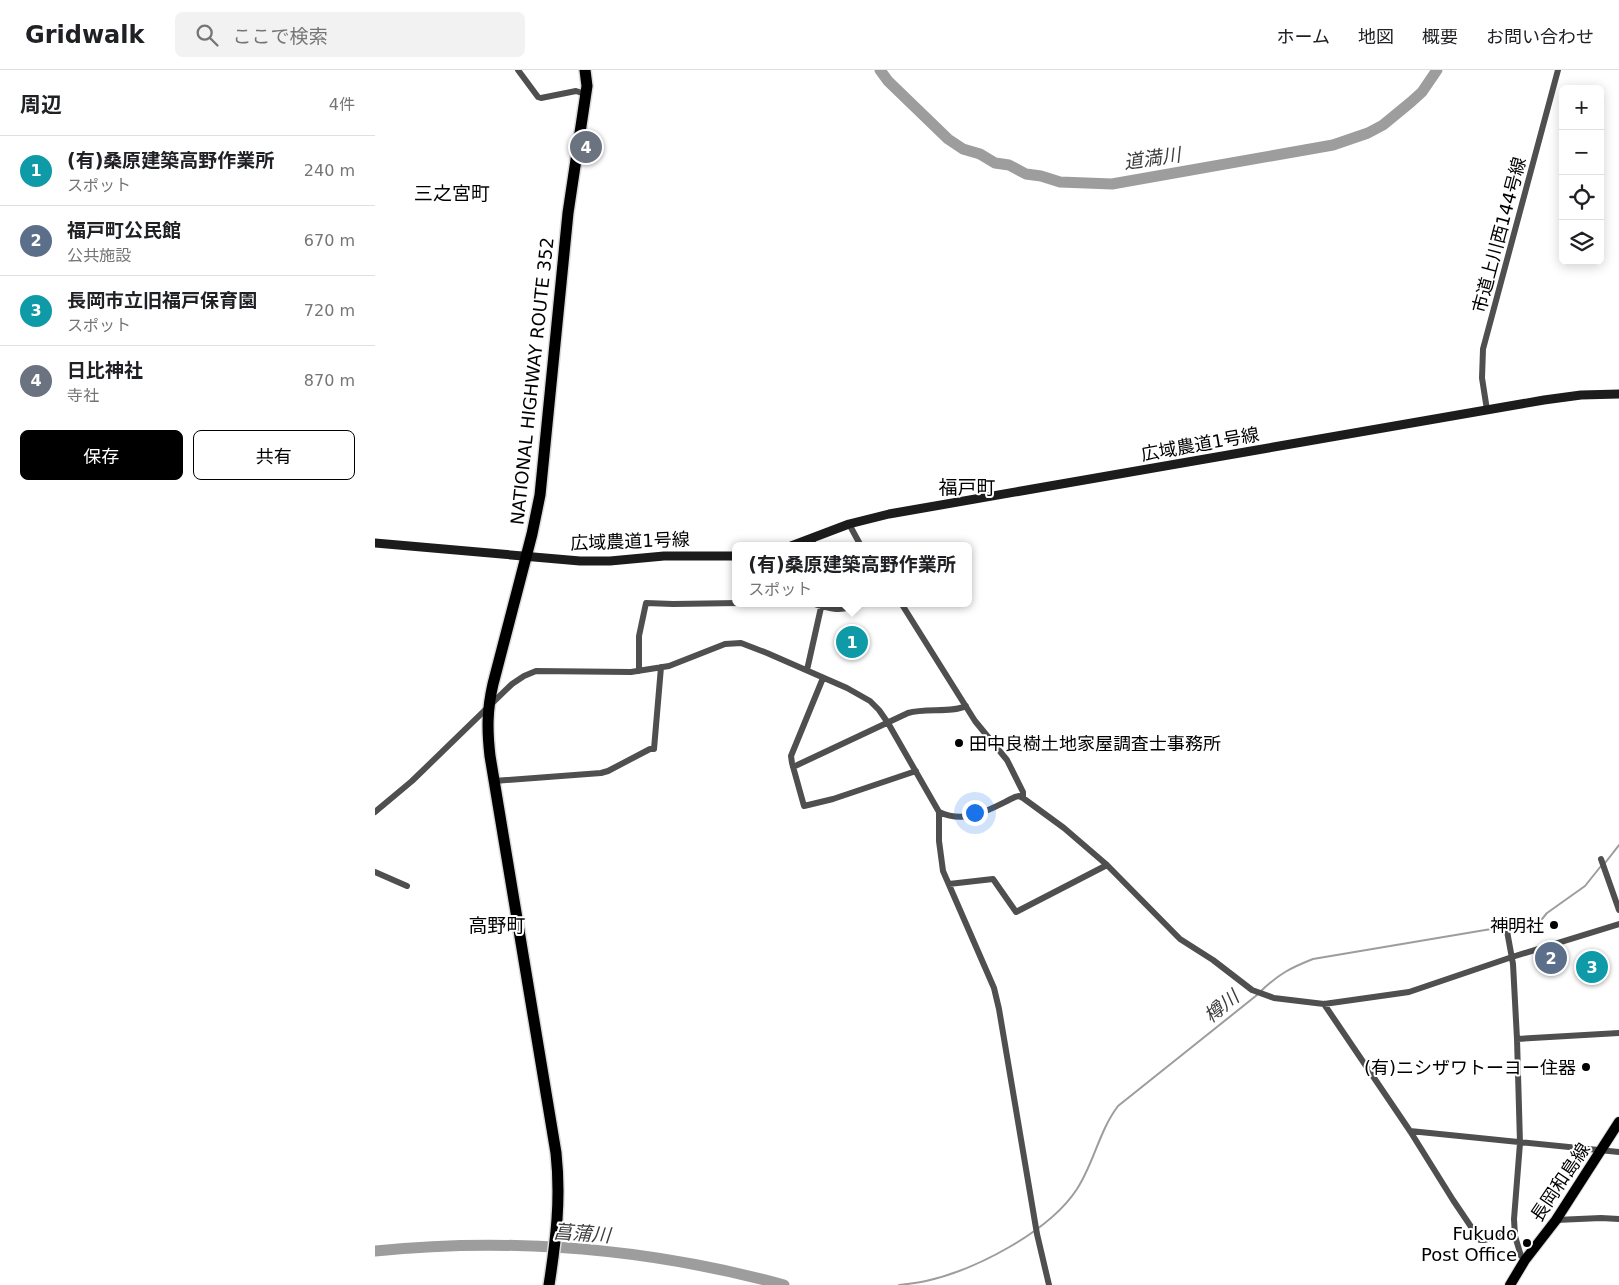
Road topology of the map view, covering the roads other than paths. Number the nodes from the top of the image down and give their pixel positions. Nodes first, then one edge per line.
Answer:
1 (518, 70) edge
2 (585, 70) edge
3 (1558, 70) edge
4 (585, 94) junction
5 (1619, 394) edge
6 (1487, 410) junction
7 (849, 524) junction
8 (813, 542) edge
9 (859, 542) edge
10 (375, 543) edge
11 (526, 556) junction
12 (732, 556) edge
13 (732, 603) edge
14 (822, 607) edge
15 (832, 607) edge
16 (852, 607) edge
17 (903, 607) edge
18 (661, 667) junction
19 (807, 670) junction
20 (639, 671) junction
21 (823, 678) junction
22 (965, 706) junction
23 (488, 708) junction
24 (888, 722) junction
25 (793, 767) junction
26 (916, 771) junction
27 (495, 781) junction
28 (1023, 798) junction
29 (375, 812) edge
30 (939, 812) junction
31 (1601, 861) dead end
32 (1107, 865) junction
33 (375, 872) edge
34 (949, 884) junction
35 (407, 886) dead end
36 (1619, 910) edge
37 (1505, 920) dead end
38 (1619, 924) edge
39 (1513, 957) junction
40 (1324, 1004) junction
41 (1619, 1033) edge
42 (1517, 1039) junction
43 (1619, 1122) edge
44 (1410, 1132) junction
45 (1520, 1143) junction
46 (1600, 1151) junction
47 (1619, 1152) edge
48 (1556, 1220) junction
49 (1619, 1220) edge
50 (1515, 1231) junction
51 (1525, 1260) junction
52 (549, 1285) edge
53 (1049, 1285) edge
54 (1510, 1285) edge

1 - 4 street
2 - 4 highway, NATIONAL HIGHWAY ROUTE 352
3 - 6 street, 市道上川西144号線
4 - 11 highway, NATIONAL HIGHWAY ROUTE 352
5 - 6 street, 広域農道1号線
6 - 7 street, 広域農道1号線
7 - 8 street, 広域農道1号線
7 - 9 street
10 - 11 street, 広域農道1号線
11 - 12 street, 広域農道1号線
11 - 23 highway, NATIONAL HIGHWAY ROUTE 352
13 - 20 street
14 - 19 street
15 - 16 street
17 - 22 street
18 - 19 street
18 - 20 street
18 - 27 street
19 - 21 street
20 - 23 street
21 - 24 street
21 - 25 street
22 - 24 street
22 - 28 street
23 - 27 highway, NATIONAL HIGHWAY ROUTE 352
23 - 29 street
24 - 25 street
24 - 26 street
25 - 26 street
26 - 30 street
27 - 52 highway, NATIONAL HIGHWAY ROUTE 352
28 - 30 street
28 - 32 street
30 - 34 street
31 - 36 street
32 - 34 street
32 - 40 street
33 - 35 street
34 - 53 street
37 - 39 street
38 - 39 street
39 - 40 street
39 - 42 street
40 - 44 street
41 - 42 street
42 - 45 street
43 - 46 main road, 長岡和島線
44 - 45 street
44 - 50 street
45 - 46 street
45 - 50 street
46 - 47 street
46 - 48 main road, 長岡和島線
48 - 49 street
48 - 51 main road, 長岡和島線
50 - 51 street
51 - 54 main road, 長岡和島線

